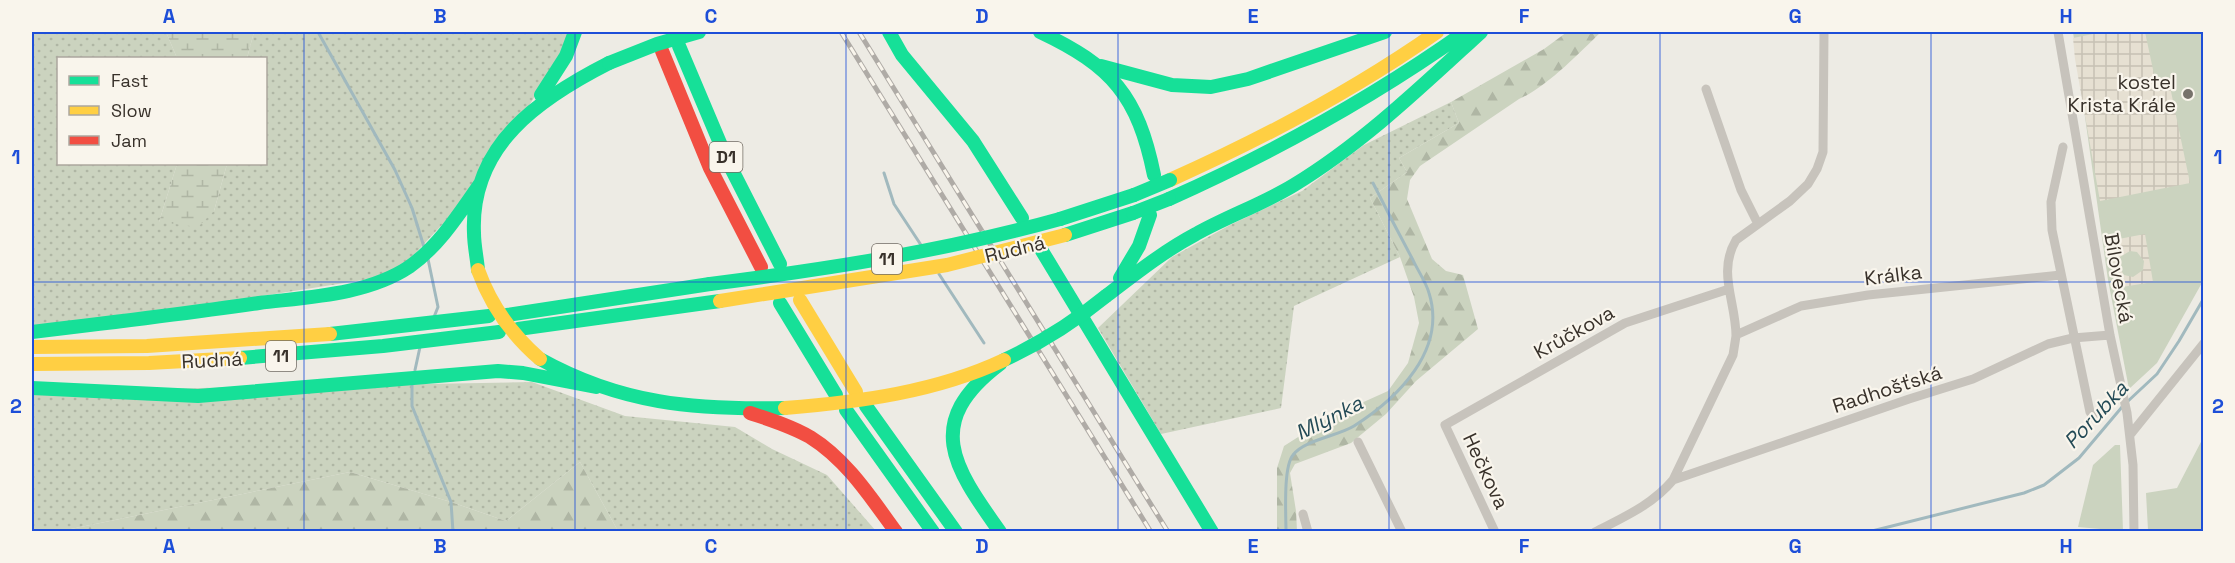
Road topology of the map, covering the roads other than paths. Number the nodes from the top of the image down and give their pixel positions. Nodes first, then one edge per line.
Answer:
1 (575, 32) edge
2 (699, 32) edge
3 (889, 32) edge
4 (1041, 32) edge
5 (1385, 32) edge
6 (1437, 32) edge
7 (1466, 32) edge
8 (1481, 32) edge
9 (1824, 32) edge
10 (2058, 32) edge
11 (1055, 35) edge
12 (679, 46) dead end
13 (662, 51) dead end
14 (1101, 66) junction
15 (1706, 89) dead end
16 (531, 109) junction
17 (2063, 147) dead end
18 (1154, 175) dead end
19 (480, 184) junction
20 (1150, 215) dead end
21 (1022, 218) dead end
22 (1758, 224) junction
23 (1042, 251) dead end
24 (780, 264) dead end
25 (761, 267) dead end
26 (2061, 275) junction
27 (1729, 289) junction
28 (1106, 296) junction
29 (800, 300) dead end
30 (780, 303) dead end
31 (507, 315) dead end
32 (489, 316) dead end
33 (518, 329) dead end
34 (32, 332) edge
35 (499, 332) dead end
36 (2110, 334) junction
37 (1736, 335) junction
38 (2073, 338) junction
39 (2204, 343) edge
40 (32, 347) edge
41 (1008, 358) junction
42 (32, 364) edge
43 (596, 387) junction
44 (32, 388) edge
45 (856, 392) dead end
46 (836, 395) dead end
47 (866, 406) dead end
48 (733, 408) junction
49 (846, 410) dead end
50 (2093, 417) dead end
51 (1445, 425) joint
52 (2130, 435) junction
53 (1358, 442) dead end
54 (1673, 480) junction
55 (1303, 514) dead end
56 (896, 531) edge
57 (933, 531) edge
58 (956, 531) edge
59 (1000, 531) edge
60 (1212, 531) edge
61 (1308, 531) edge
62 (1402, 531) edge
63 (1494, 531) edge
64 (1595, 531) edge
65 (2134, 531) edge

1 - 16 main road
2 - 16 main road, bridge
3 - 21 main road
4 - 11 main road
5 - 14 main road
6 - 31 main road, Rudná / 11, bridge
7 - 33 main road, Rudná / 11, bridge
8 - 28 main road
9 - 22 street
10 - 36 street, Bílovecká
11 - 14 main road
12 - 24 main road, D1
13 - 25 main road, D1
14 - 18 main road
15 - 22 street
16 - 19 main road
17 - 26 street
19 - 34 main road
19 - 43 main road, bridge
20 - 28 main road
22 - 27 street
23 - 60 main road
26 - 37 street, Králka
26 - 38 street
27 - 37 street
27 - 51 street, Krůčkova
28 - 41 main road, bridge
29 - 45 main road
30 - 46 main road
32 - 40 main road, Rudná / 11
35 - 42 main road, Rudná / 11
36 - 38 street, Radhošťská
36 - 52 street, Bílovecká
37 - 54 street
38 - 50 street
38 - 54 street, Radhošťská
39 - 52 street
41 - 48 main road, bridge
41 - 59 main road, bridge
43 - 44 main road
43 - 48 main road
47 - 58 main road
48 - 56 main road
49 - 57 main road
51 - 63 street, Hečkova
52 - 65 street, Bílovecká
53 - 62 street
54 - 64 street
55 - 61 street

